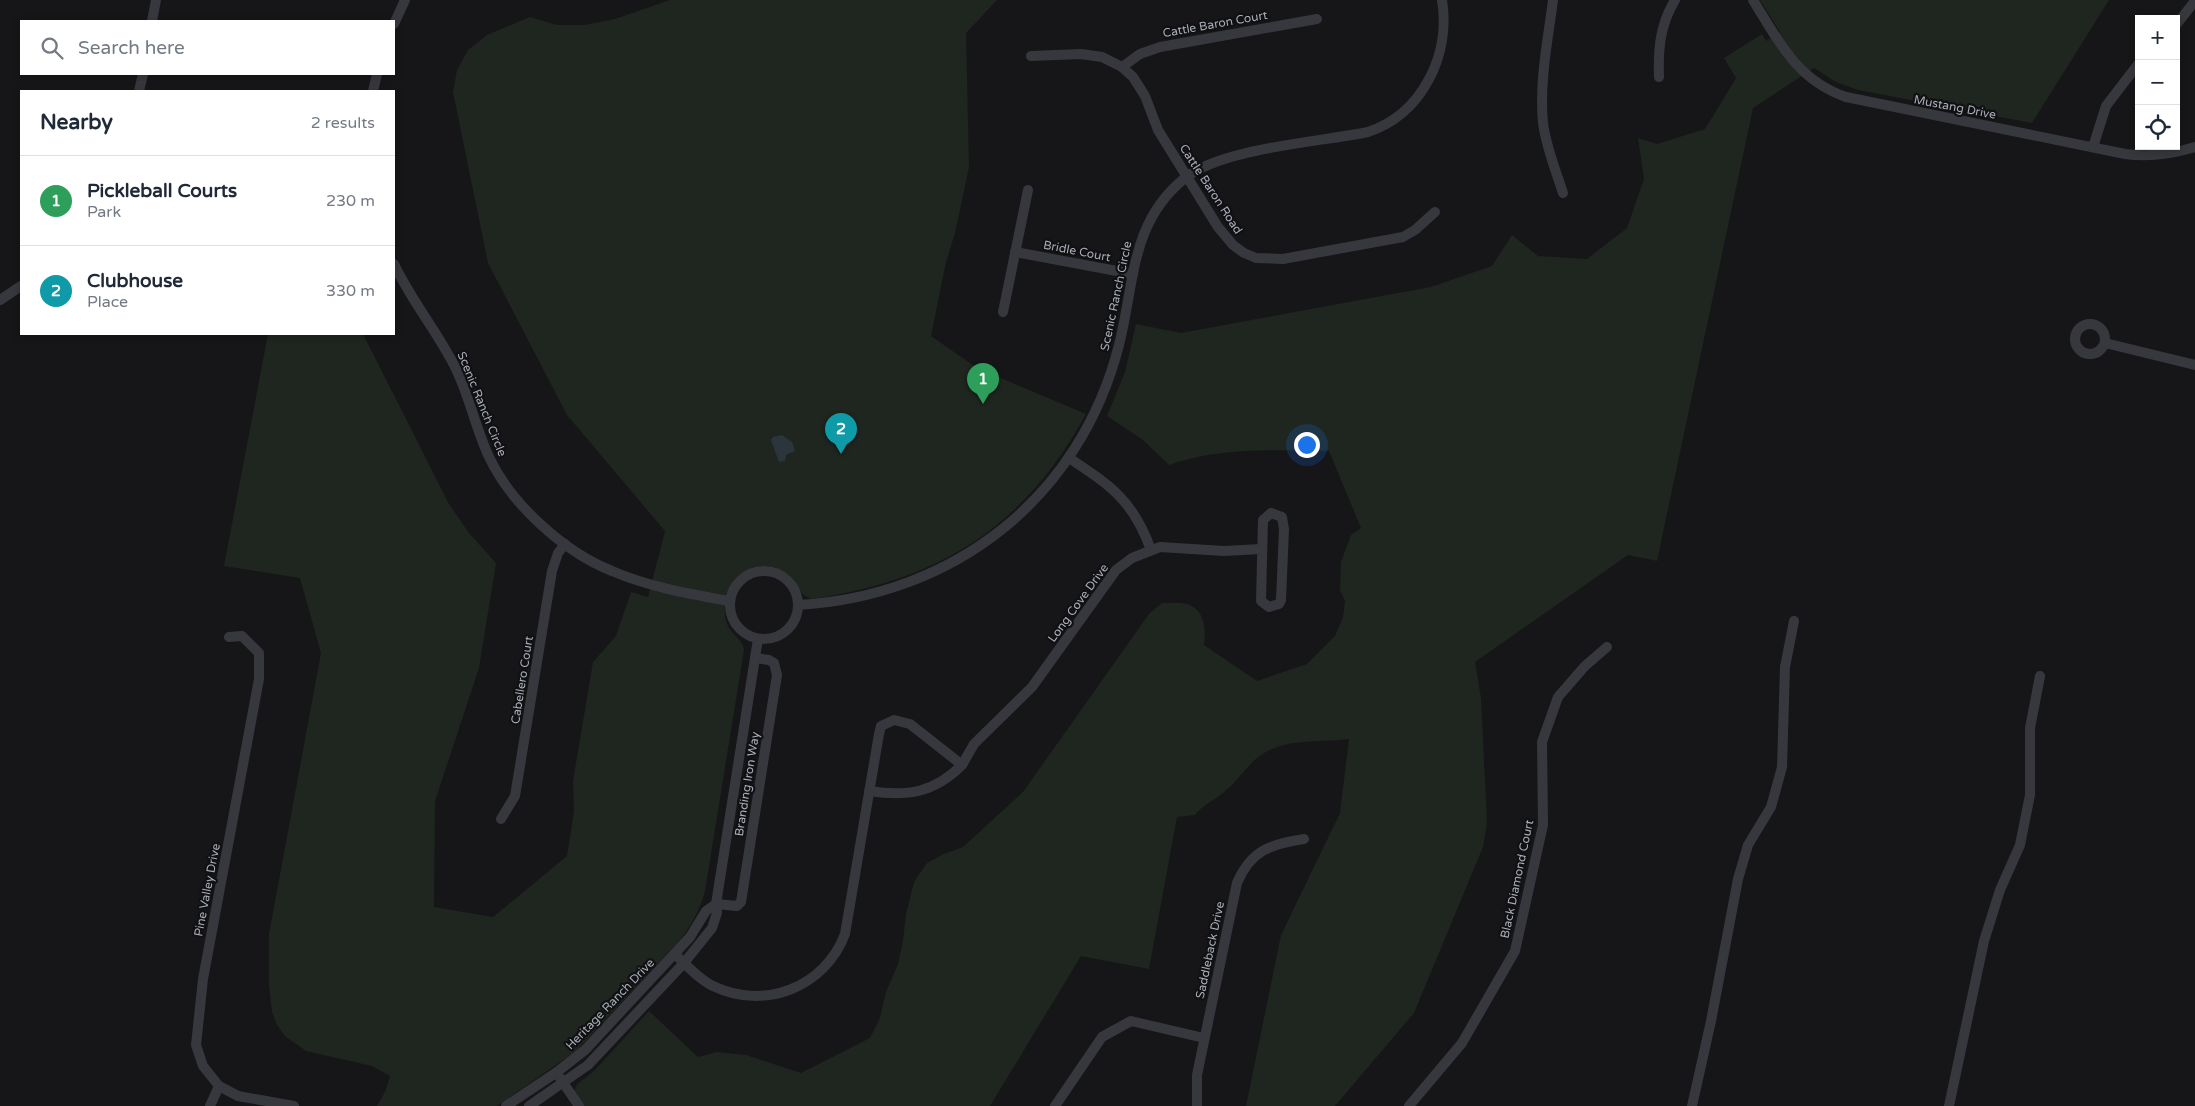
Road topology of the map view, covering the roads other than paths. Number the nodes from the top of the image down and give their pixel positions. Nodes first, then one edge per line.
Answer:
1 (156, 0) edge
2 (405, 0) edge
3 (1442, 0) edge
4 (1553, 0) edge
5 (1675, 0) edge
6 (1754, 0) edge
7 (2195, 1) edge
8 (1317, 19) dead end
9 (152, 20) edge
10 (2180, 20) edge
11 (395, 22) edge
12 (1031, 56) dead end
13 (1122, 68) junction
14 (2135, 69) edge
15 (142, 75) edge
16 (376, 75) edge
17 (1659, 77) dead end
18 (140, 90) edge
19 (372, 90) edge
20 (2195, 147) edge
21 (2093, 148) junction
22 (1187, 176) junction
23 (1028, 190) dead end
24 (1563, 193) dead end
25 (1435, 212) dead end
26 (1015, 252) junction
27 (395, 266) edge
28 (1133, 274) junction
29 (20, 287) edge
30 (0, 300) edge
31 (1003, 312) dead end
32 (2105, 342) dead end
33 (2195, 365) edge
34 (1069, 458) junction
35 (566, 544) junction
36 (1261, 548) junction
37 (1151, 550) junction
38 (729, 600) junction
39 (798, 604) junction
40 (1794, 621) dead end
41 (229, 637) dead end
42 (758, 639) junction
43 (1607, 647) dead end
44 (755, 658) junction
45 (2040, 676) dead end
46 (962, 765) junction
47 (869, 791) junction
48 (501, 819) dead end
49 (1304, 838) dead end
50 (716, 904) junction
51 (675, 954) junction
52 (684, 963) junction
53 (1204, 1038) junction
54 (557, 1072) junction
55 (564, 1083) junction
56 (219, 1086) junction
57 (210, 1106) edge
58 (294, 1106) edge
59 (506, 1106) edge
60 (529, 1106) edge
61 (579, 1106) edge
62 (1055, 1106) edge
63 (1197, 1106) edge
64 (1409, 1106) edge
65 (1692, 1106) edge
66 (1949, 1106) edge

1 - 9 street
2 - 11 street
3 - 22 street, Scenic Ranch Circle
4 - 24 street
5 - 17 street
6 - 21 street, Mustang Drive
7 - 10 street
8 - 13 street, Cattle Baron Court
12 - 13 street, Cattle Baron Road
13 - 22 street, Cattle Baron Road
14 - 21 street
15 - 18 street
16 - 19 street
20 - 21 street, Mustang Drive
22 - 25 street, Cattle Baron Road
22 - 28 street, Scenic Ranch Circle
23 - 26 street
26 - 28 street, Bridle Court
26 - 31 street
27 - 35 street, Scenic Ranch Circle
28 - 34 street, Scenic Ranch Circle
29 - 30 street
32 - 33 street
34 - 37 street
34 - 39 street, Scenic Ranch Circle
35 - 38 street, Scenic Ranch Circle
35 - 48 street, Cabellero Court
36 - 36 street
36 - 37 street, Long Cove Drive
37 - 46 street, Long Cove Drive
38 - 39 street
38 - 42 street
39 - 42 street
40 - 65 street
41 - 56 street, Pine Valley Drive
42 - 44 street, Heritage Ranch Drive
43 - 64 street, Black Diamond Court
44 - 50 street, Heritage Ranch Drive
44 - 50 street, Branding Iron Way
45 - 66 street
46 - 47 street, Long Cove Drive
46 - 47 street
47 - 52 street
49 - 53 street, Saddleback Drive
50 - 51 street, Heritage Ranch Drive
50 - 52 street, Heritage Ranch Drive
51 - 52 street
51 - 54 street, Heritage Ranch Drive
52 - 55 street, Heritage Ranch Drive
53 - 62 street
53 - 63 street, Saddleback Drive
54 - 55 street
54 - 59 street, Heritage Ranch Drive
55 - 60 street, Heritage Ranch Drive
55 - 61 street
56 - 57 street
56 - 58 street, Pine Valley Drive

